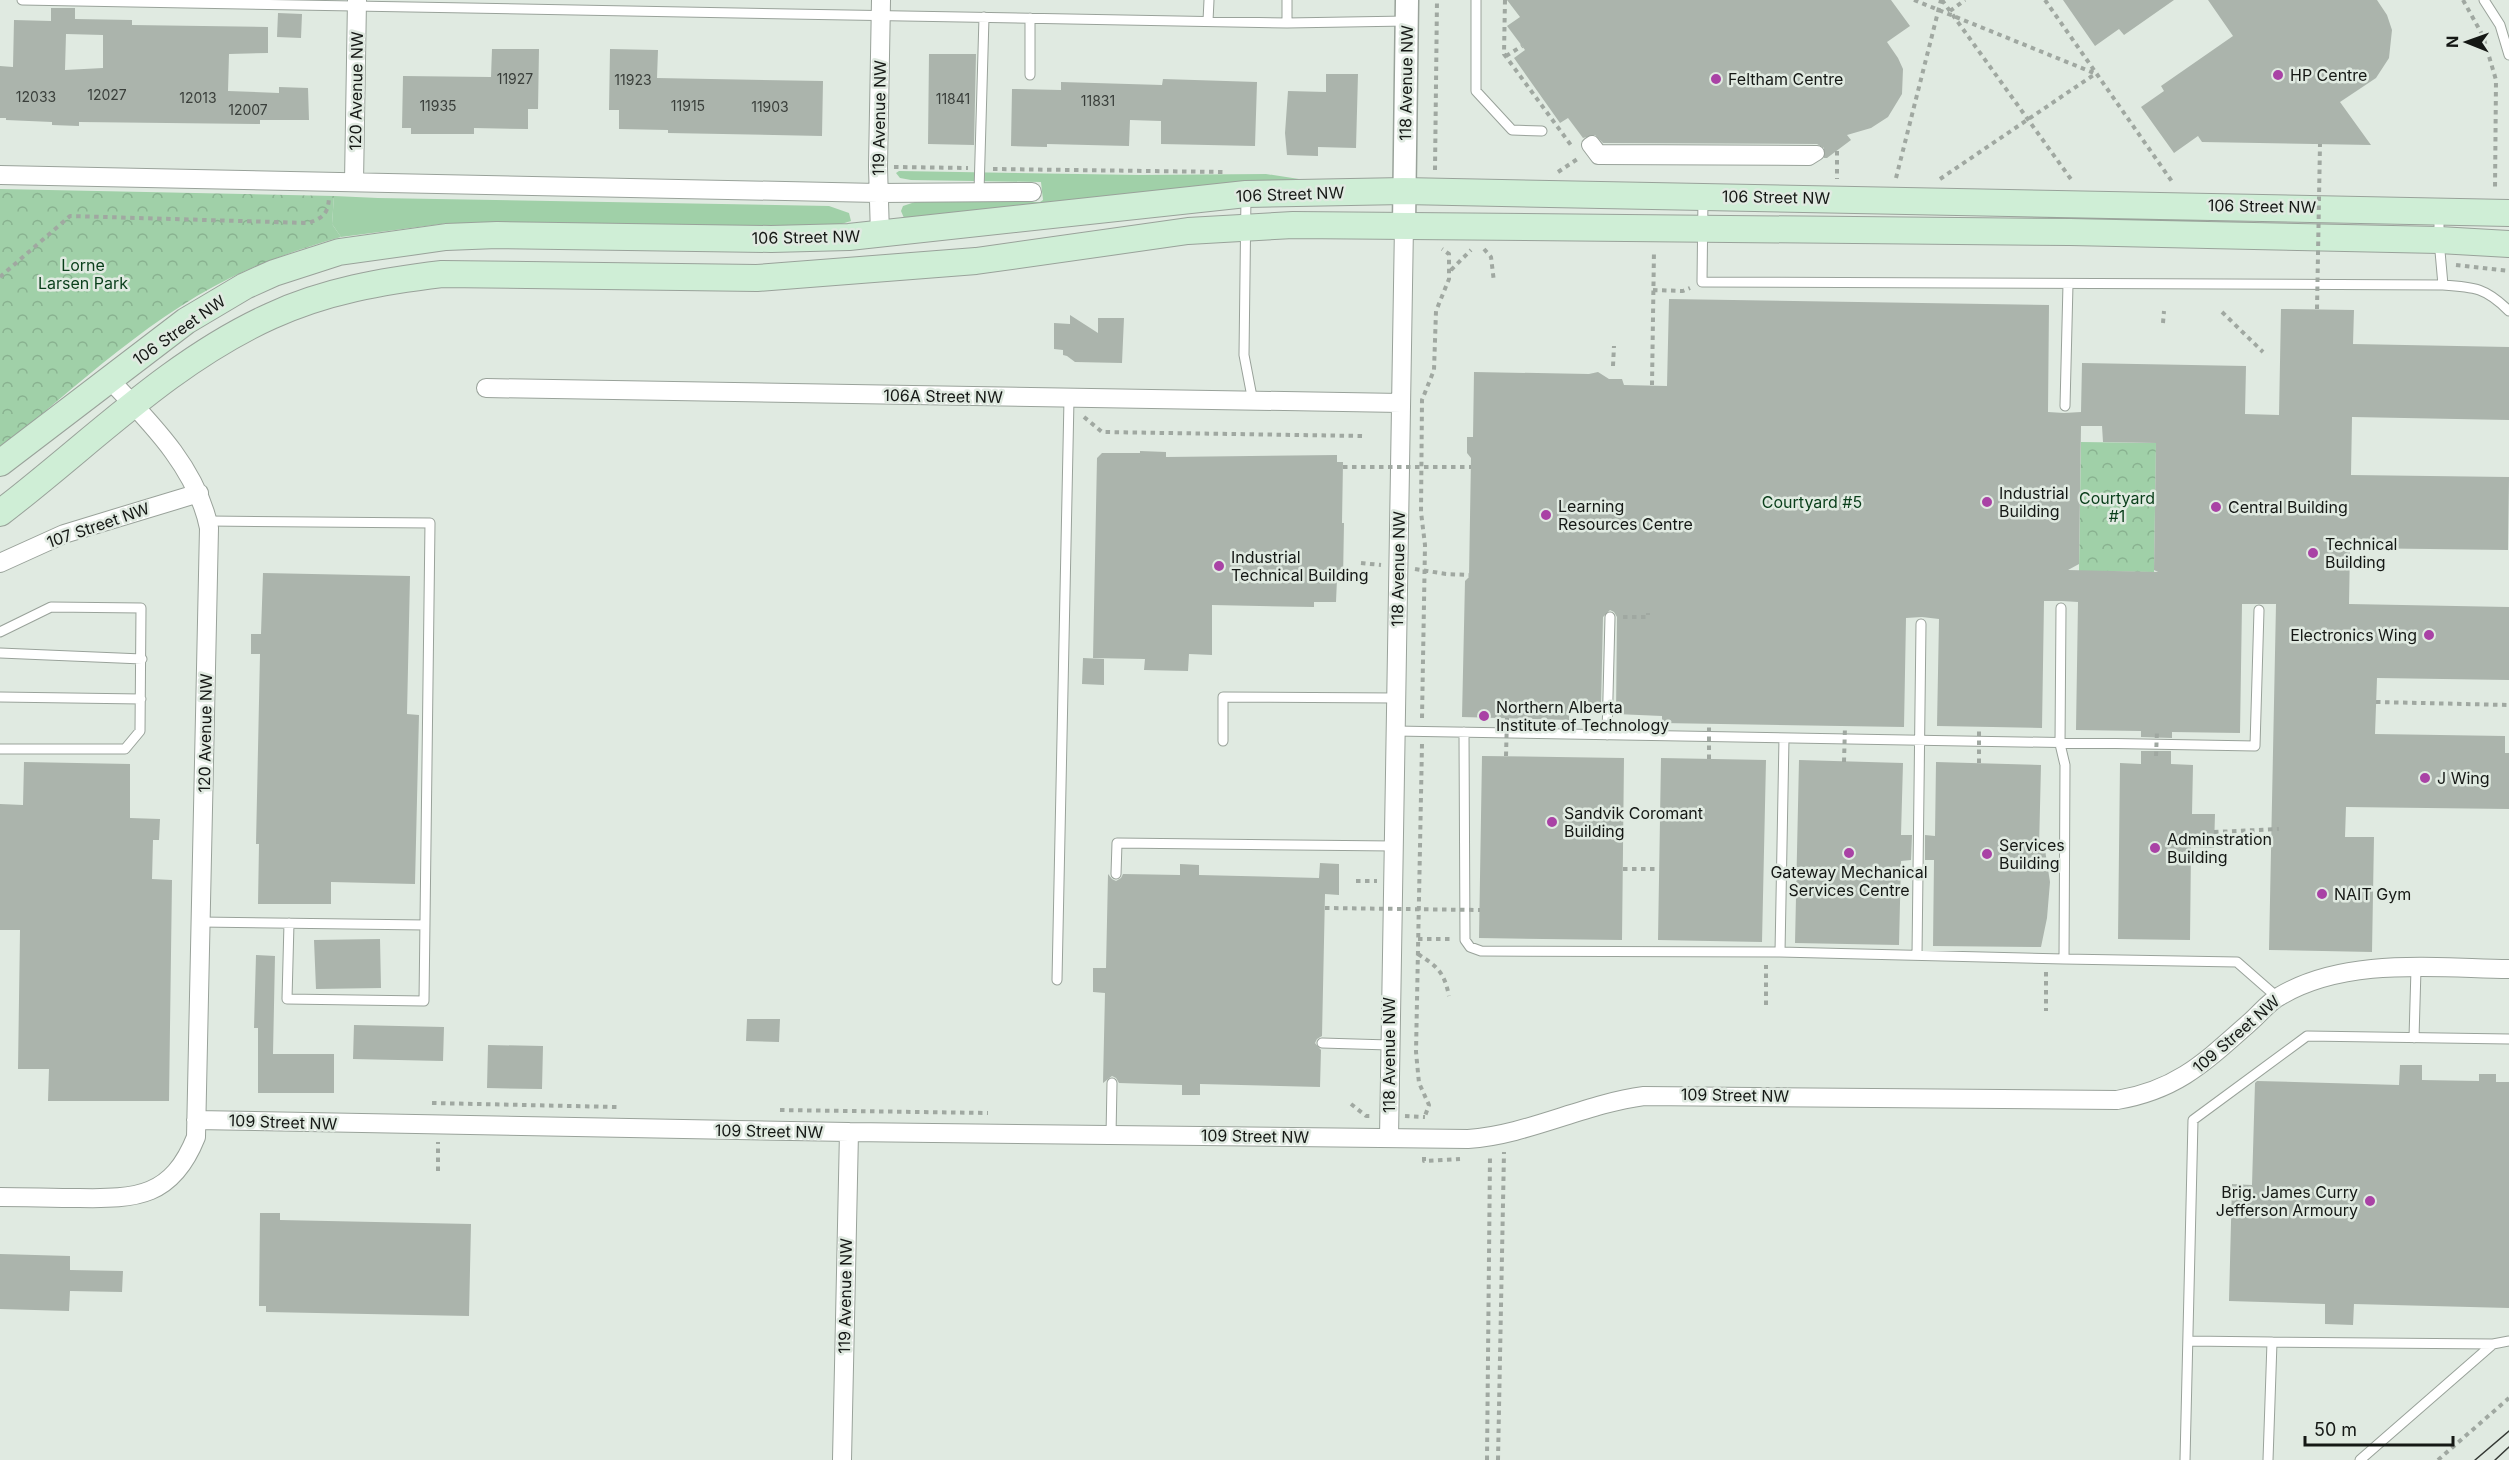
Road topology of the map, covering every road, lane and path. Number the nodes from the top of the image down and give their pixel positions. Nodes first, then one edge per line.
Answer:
1 (22, 0) edge
2 (1209, 0) edge
3 (1287, 0) edge
4 (1437, 0) edge
5 (1476, 0) edge
6 (1505, 0) edge
7 (1914, 0) edge
8 (1942, 0) edge
9 (1965, 0) edge
10 (2045, 0) edge
11 (2463, 0) edge
12 (2484, 0) edge
13 (357, 3) edge
14 (525, 4) edge
15 (881, 7) edge
16 (1407, 10) edge
17 (1939, 11) junction
18 (1950, 11) junction
19 (984, 17) junction
20 (1030, 18) junction
21 (1955, 18) junction
22 (1208, 21) junction
23 (1287, 23) junction
24 (1522, 46) dead end
25 (2509, 54) edge
26 (1506, 56) junction
27 (2095, 74) junction
28 (1030, 75) dead end
29 (2028, 120) junction
30 (1542, 131) dead end
31 (2320, 144) dead end
32 (1837, 151) dead end
33 (1587, 154) junction
34 (1586, 165) dead end
35 (878, 167) junction
36 (981, 168) junction
37 (1228, 172) dead end
38 (1435, 172) dead end
39 (1557, 172) dead end
40 (0, 175) edge
41 (1837, 177) dead end
42 (1896, 178) dead end
43 (1940, 179) dead end
44 (330, 181) junction
45 (354, 182) junction
46 (2073, 183) dead end
47 (2173, 183) dead end
48 (2495, 189) dead end
49 (1404, 191) junction
50 (979, 192) junction
51 (1032, 192) dead end
52 (878, 193) junction
53 (1246, 194) junction
54 (1703, 196) junction
55 (2439, 210) junction
56 (2509, 213) edge
57 (1404, 225) junction
58 (1247, 226) junction
59 (1702, 229) junction
60 (880, 235) junction
61 (2439, 240) junction
62 (1654, 244) dead end
63 (2509, 244) edge
64 (1434, 247) dead end
65 (1450, 270) junction
66 (0, 277) edge
67 (1494, 282) dead end
68 (1702, 282) junction
69 (2068, 284) junction
70 (2443, 285) junction
71 (1653, 290) junction
72 (2317, 309) dead end
73 (2164, 311) dead end
74 (2509, 311) edge
75 (2222, 312) dead end
76 (2163, 323) dead end
77 (1614, 346) dead end
78 (2263, 352) dead end
79 (1613, 366) dead end
80 (109, 379) junction
81 (1652, 385) dead end
82 (486, 388) dead end
83 (1069, 401) junction
84 (1253, 402) junction
85 (1401, 403) junction
86 (134, 405) junction
87 (2065, 406) dead end
88 (1363, 436) dead end
89 (0, 463) edge
90 (1343, 467) dead end
91 (1471, 467) dead end
92 (199, 493) junction
93 (0, 513) edge
94 (208, 520) junction
95 (0, 563) edge
96 (2061, 608) dead end
97 (2259, 610) dead end
98 (1648, 613) dead end
99 (1610, 617) joint
100 (1921, 624) dead end
101 (0, 632) edge
102 (0, 654) edge
103 (142, 658) junction
104 (0, 697) edge
105 (1395, 698) junction
106 (141, 699) junction
107 (2376, 702) dead end
108 (2509, 705) edge
109 (1507, 718) dead end
110 (1422, 719) dead end
111 (1709, 724) dead end
112 (1845, 726) dead end
113 (1979, 727) dead end
114 (1395, 731) junction
115 (2157, 731) dead end
116 (1464, 732) junction
117 (1607, 735) junction
118 (1784, 738) junction
119 (1223, 741) dead end
120 (1921, 741) junction
121 (2060, 744) junction
122 (0, 749) edge
123 (1422, 754) dead end
124 (1506, 756) dead end
125 (2157, 756) dead end
126 (1709, 759) dead end
127 (1844, 762) dead end
128 (1979, 763) dead end
129 (2278, 828) dead end
130 (2214, 832) dead end
131 (1393, 846) junction
132 (1623, 869) dead end
133 (1659, 869) dead end
134 (1116, 874) dead end
135 (1325, 908) dead end
136 (1480, 910) dead end
137 (200, 922) junction
138 (289, 923) junction
139 (425, 925) junction
140 (1418, 939) junction
141 (1466, 940) junction
142 (1767, 952) junction
143 (1780, 952) junction
144 (1418, 954) junction
145 (1917, 956) junction
146 (2046, 959) junction
147 (2064, 959) junction
148 (2416, 969) junction
149 (2509, 969) edge
150 (1057, 980) dead end
151 (1449, 996) dead end
152 (2277, 997) junction
153 (1766, 1005) dead end
154 (2046, 1011) dead end
155 (2414, 1038) junction
156 (2509, 1039) edge
157 (1322, 1043) dead end
158 (1389, 1045) junction
159 (1112, 1083) dead end
160 (1425, 1116) dead end
161 (196, 1120) junction
162 (849, 1132) junction
163 (1111, 1135) junction
164 (1389, 1138) junction
165 (438, 1141) dead end
166 (1504, 1148) dead end
167 (1490, 1154) dead end
168 (438, 1171) dead end
169 (0, 1197) edge
170 (2188, 1341) junction
171 (2509, 1341) edge
172 (2272, 1342) junction
173 (2493, 1344) junction
174 (2509, 1398) edge
175 (842, 1460) edge
176 (1487, 1460) edge
177 (1498, 1460) edge
178 (2185, 1460) edge
179 (2268, 1460) edge
180 (2360, 1460) edge
181 (2438, 1460) edge

1 - 13 lane
2 - 22 lane
3 - 23 lane
4 - 38 path
5 - 30 lane
6 - 26 path
7 - 17 path
8 - 17 path
8 - 18 path
9 - 18 path
10 - 27 path
11 - 48 path
12 - 25 lane
13 - 14 lane
13 - 45 street, 120 Avenue NW
14 - 15 lane
15 - 19 lane
15 - 35 street, 119 Avenue NW
16 - 23 lane
16 - 49 street, 118 Avenue NW
17 - 21 path
17 - 42 path
18 - 21 path
19 - 20 lane
19 - 36 lane
20 - 22 lane
20 - 28 lane
21 - 27 path
21 - 29 path
22 - 23 lane
24 - 26 path
26 - 33 path
27 - 29 path
27 - 47 path
29 - 43 path
29 - 46 path
31 - 72 path, bridge
32 - 41 path
33 - 33 street
33 - 34 path
33 - 39 path
35 - 36 path
35 - 52 street, 119 Avenue NW
36 - 37 path
36 - 50 lane
40 - 44 street
44 - 45 street
44 - 66 path
45 - 52 street
49 - 53 main road, 106 Street NW
49 - 54 main road, 106 Street NW
49 - 57 street, 118 Avenue NW
50 - 51 street
50 - 52 street
52 - 60 street, 119 Avenue NW
53 - 58 lane
53 - 60 main road, 106 Street NW
54 - 55 main road, 106 Street NW
54 - 59 lane
55 - 56 main road, 106 Street NW
55 - 61 lane
57 - 58 main road, 106 Street NW
57 - 59 main road, 106 Street NW
57 - 85 street, 118 Avenue NW
58 - 84 lane
58 - 86 main road, 106 Street NW
59 - 61 main road, 106 Street NW
59 - 68 lane
60 - 80 main road, 106 Street NW
61 - 63 main road, 106 Street NW
61 - 70 lane
62 - 71 path
64 - 65 path
65 - 67 path
65 - 110 path
68 - 69 lane
68 - 71 path
69 - 70 lane
69 - 87 lane
70 - 74 lane
71 - 81 path
73 - 76 path
75 - 78 path
77 - 79 path
80 - 86 street, 120 Avenue NW
80 - 89 main road
82 - 83 street, 106A Street NW
83 - 84 street, 106A Street NW
83 - 88 path
83 - 150 lane
84 - 85 street, 106A Street NW
85 - 105 street, 118 Avenue NW
86 - 92 street, 120 Avenue NW
86 - 93 main road
90 - 91 path, bridge
92 - 94 street, 120 Avenue NW
92 - 95 street, 107 Street NW
94 - 137 street, 120 Avenue NW
94 - 139 lane
96 - 121 lane
97 - 121 lane
98 - 99 path
99 - 117 lane
100 - 120 lane
101 - 103 lane
102 - 103 lane
103 - 106 lane
104 - 106 lane
105 - 114 street, 118 Avenue NW
105 - 119 lane
106 - 122 lane
107 - 108 path
109 - 124 path, bridge
111 - 126 path, bridge
112 - 127 path, bridge
113 - 128 path, bridge
114 - 116 lane
114 - 131 street, 118 Avenue NW
115 - 125 path, bridge
116 - 117 lane
116 - 141 lane
117 - 118 lane
118 - 120 lane
118 - 143 lane
120 - 121 lane
120 - 145 lane
121 - 147 lane
123 - 140 path
129 - 130 path
131 - 134 lane
131 - 158 street, 118 Avenue NW
132 - 133 path
135 - 136 path, bridge
137 - 138 lane
137 - 161 street, 120 Avenue NW
138 - 139 lane
138 - 139 lane
140 - 141 path
140 - 144 path
141 - 142 lane
142 - 143 lane
142 - 153 path
143 - 145 lane
144 - 151 path
144 - 160 path
145 - 146 lane
146 - 147 lane
146 - 154 path
147 - 152 lane
148 - 149 street, 109 Street NW
148 - 152 street, 109 Street NW
148 - 155 lane
152 - 164 street, 109 Street NW
155 - 156 lane
155 - 170 lane
157 - 158 lane
158 - 164 street, 118 Avenue NW
159 - 163 lane
161 - 162 street, 109 Street NW
161 - 169 street
162 - 163 street, 109 Street NW
162 - 175 street, 119 Avenue NW
163 - 164 street, 109 Street NW
165 - 168 path
166 - 177 path
167 - 176 path
170 - 172 lane
170 - 178 lane
171 - 173 lane
172 - 173 lane
172 - 179 lane
173 - 180 lane
174 - 181 path

